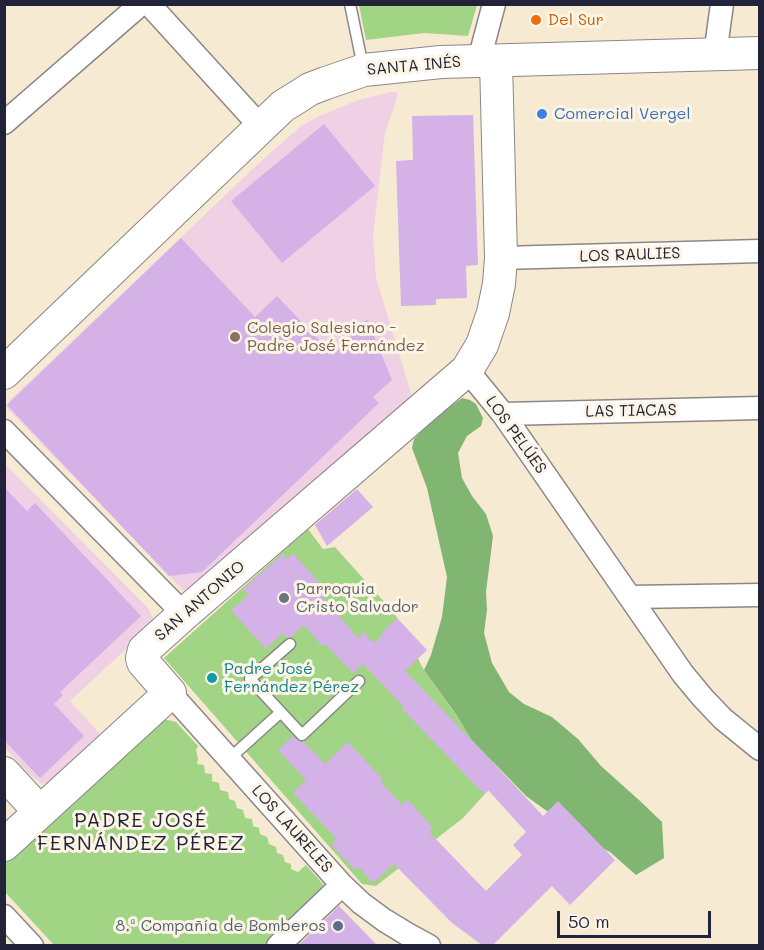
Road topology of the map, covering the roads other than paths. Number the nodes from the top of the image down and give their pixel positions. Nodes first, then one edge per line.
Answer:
1 (141, 4) edge
2 (149, 4) edge
3 (350, 4) edge
4 (494, 4) edge
5 (722, 4) edge
6 (759, 53) edge
7 (715, 55) junction
8 (487, 60) junction
9 (364, 70) junction
10 (4, 123) edge
11 (261, 127) junction
12 (759, 251) edge
13 (501, 258) junction
14 (466, 370) junction
15 (4, 373) edge
16 (759, 408) edge
17 (503, 414) junction
18 (4, 431) edge
19 (759, 595) edge
20 (630, 597) junction
21 (184, 614) junction
22 (290, 644) dead end
23 (358, 681) dead end
24 (170, 693) junction
25 (281, 712) junction
26 (759, 749) edge
27 (229, 759) junction
28 (4, 773) edge
29 (40, 812) junction
30 (4, 845) edge
31 (342, 885) junction
32 (4, 916) edge
33 (32, 945) edge
34 (278, 945) edge
35 (429, 945) edge

1 - 10 street
2 - 11 street
3 - 9 lane
4 - 8 street
5 - 7 street
6 - 7 main road, SANTA INÉS
7 - 8 main road, SANTA INÉS
8 - 9 main road, SANTA INÉS
8 - 13 main road
9 - 11 main road, SANTA INÉS
11 - 15 main road, SANTA INÉS
12 - 13 street, LOS RAULIES
13 - 14 main road
14 - 17 street, LOS PELÚES
14 - 21 main road, SAN ANTONIO
16 - 17 street, LAS TIACAS
17 - 20 street, LOS PELÚES
18 - 21 street
19 - 20 street
20 - 26 street, LOS PELÚES
21 - 24 main road, SAN ANTONIO
22 - 25 lane
23 - 25 lane
24 - 27 street, LOS LAURELES
24 - 29 main road
25 - 27 lane
27 - 31 street, LOS LAURELES
28 - 29 main road
29 - 30 main road
31 - 34 street
31 - 35 street, LOS LAURELES
32 - 33 street

